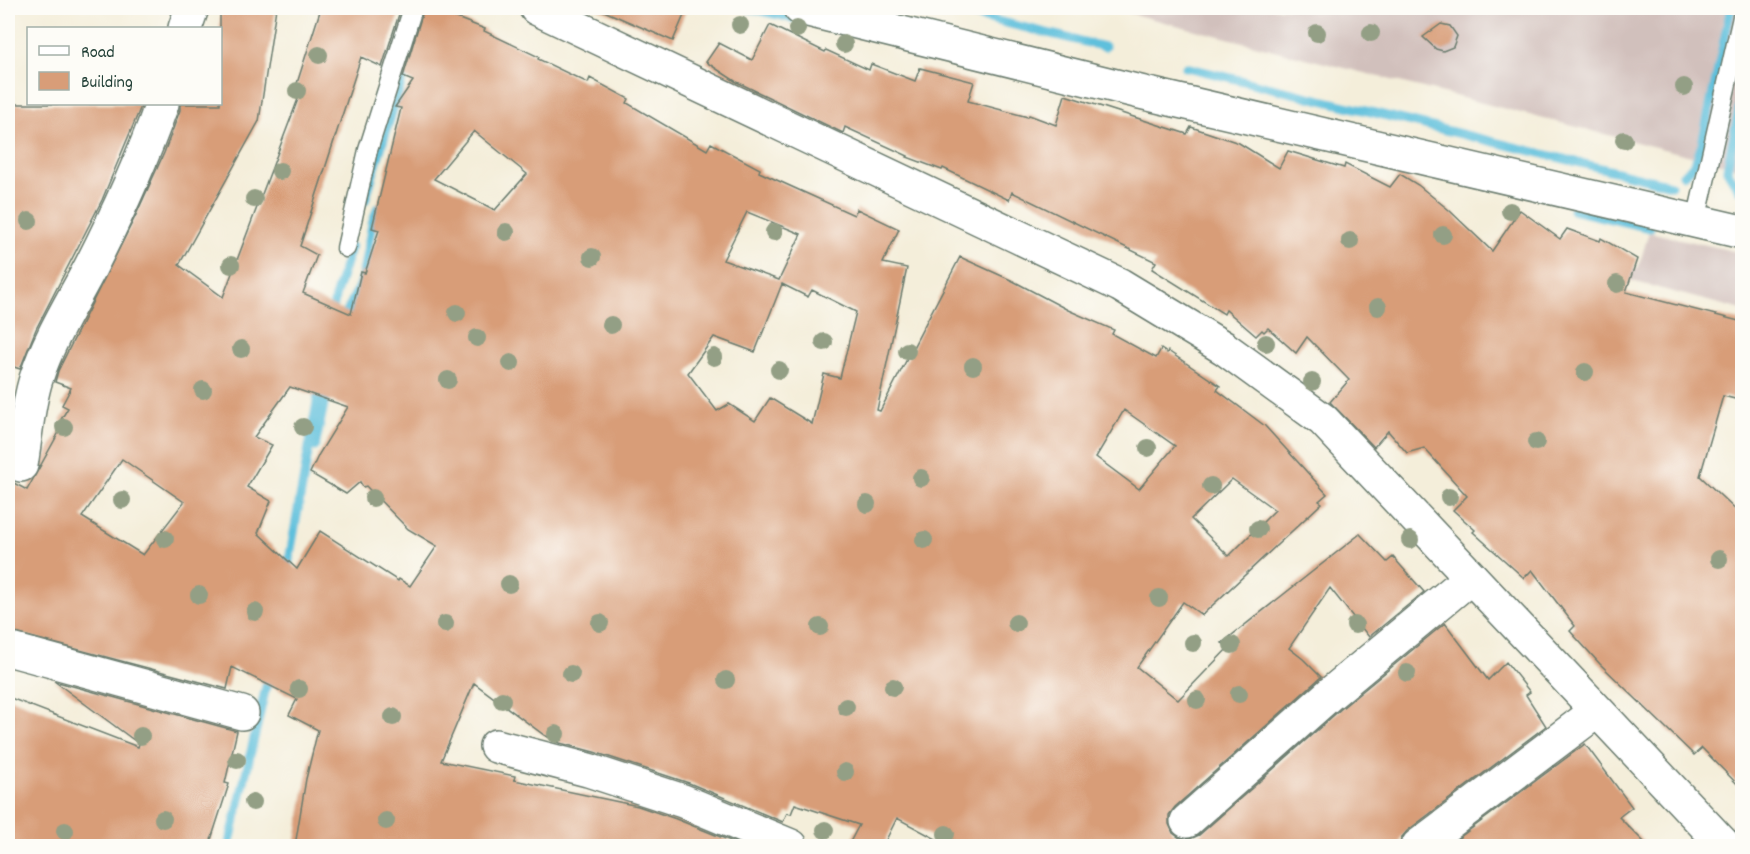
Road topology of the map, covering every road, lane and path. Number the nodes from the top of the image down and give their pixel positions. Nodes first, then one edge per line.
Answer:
1 (192, 8) edge
2 (413, 8) edge
3 (536, 8) edge
4 (800, 8) edge
5 (1743, 17) edge
6 (185, 27) edge
7 (162, 105) edge
8 (1696, 221) junction
9 (1743, 232) edge
10 (346, 248) dead end
11 (21, 465) dead end
12 (1471, 577) junction
13 (8, 649) edge
14 (1597, 711) junction
15 (242, 713) dead end
16 (496, 746) dead end
17 (1187, 821) dead end
18 (790, 846) edge
19 (1418, 846) edge
20 (1725, 846) edge

1 - 6 street
2 - 10 lane
3 - 12 street
4 - 8 street
5 - 8 lane
7 - 11 street
8 - 9 street
12 - 14 street
12 - 17 street
13 - 15 street
14 - 19 street
14 - 20 street
16 - 18 street

